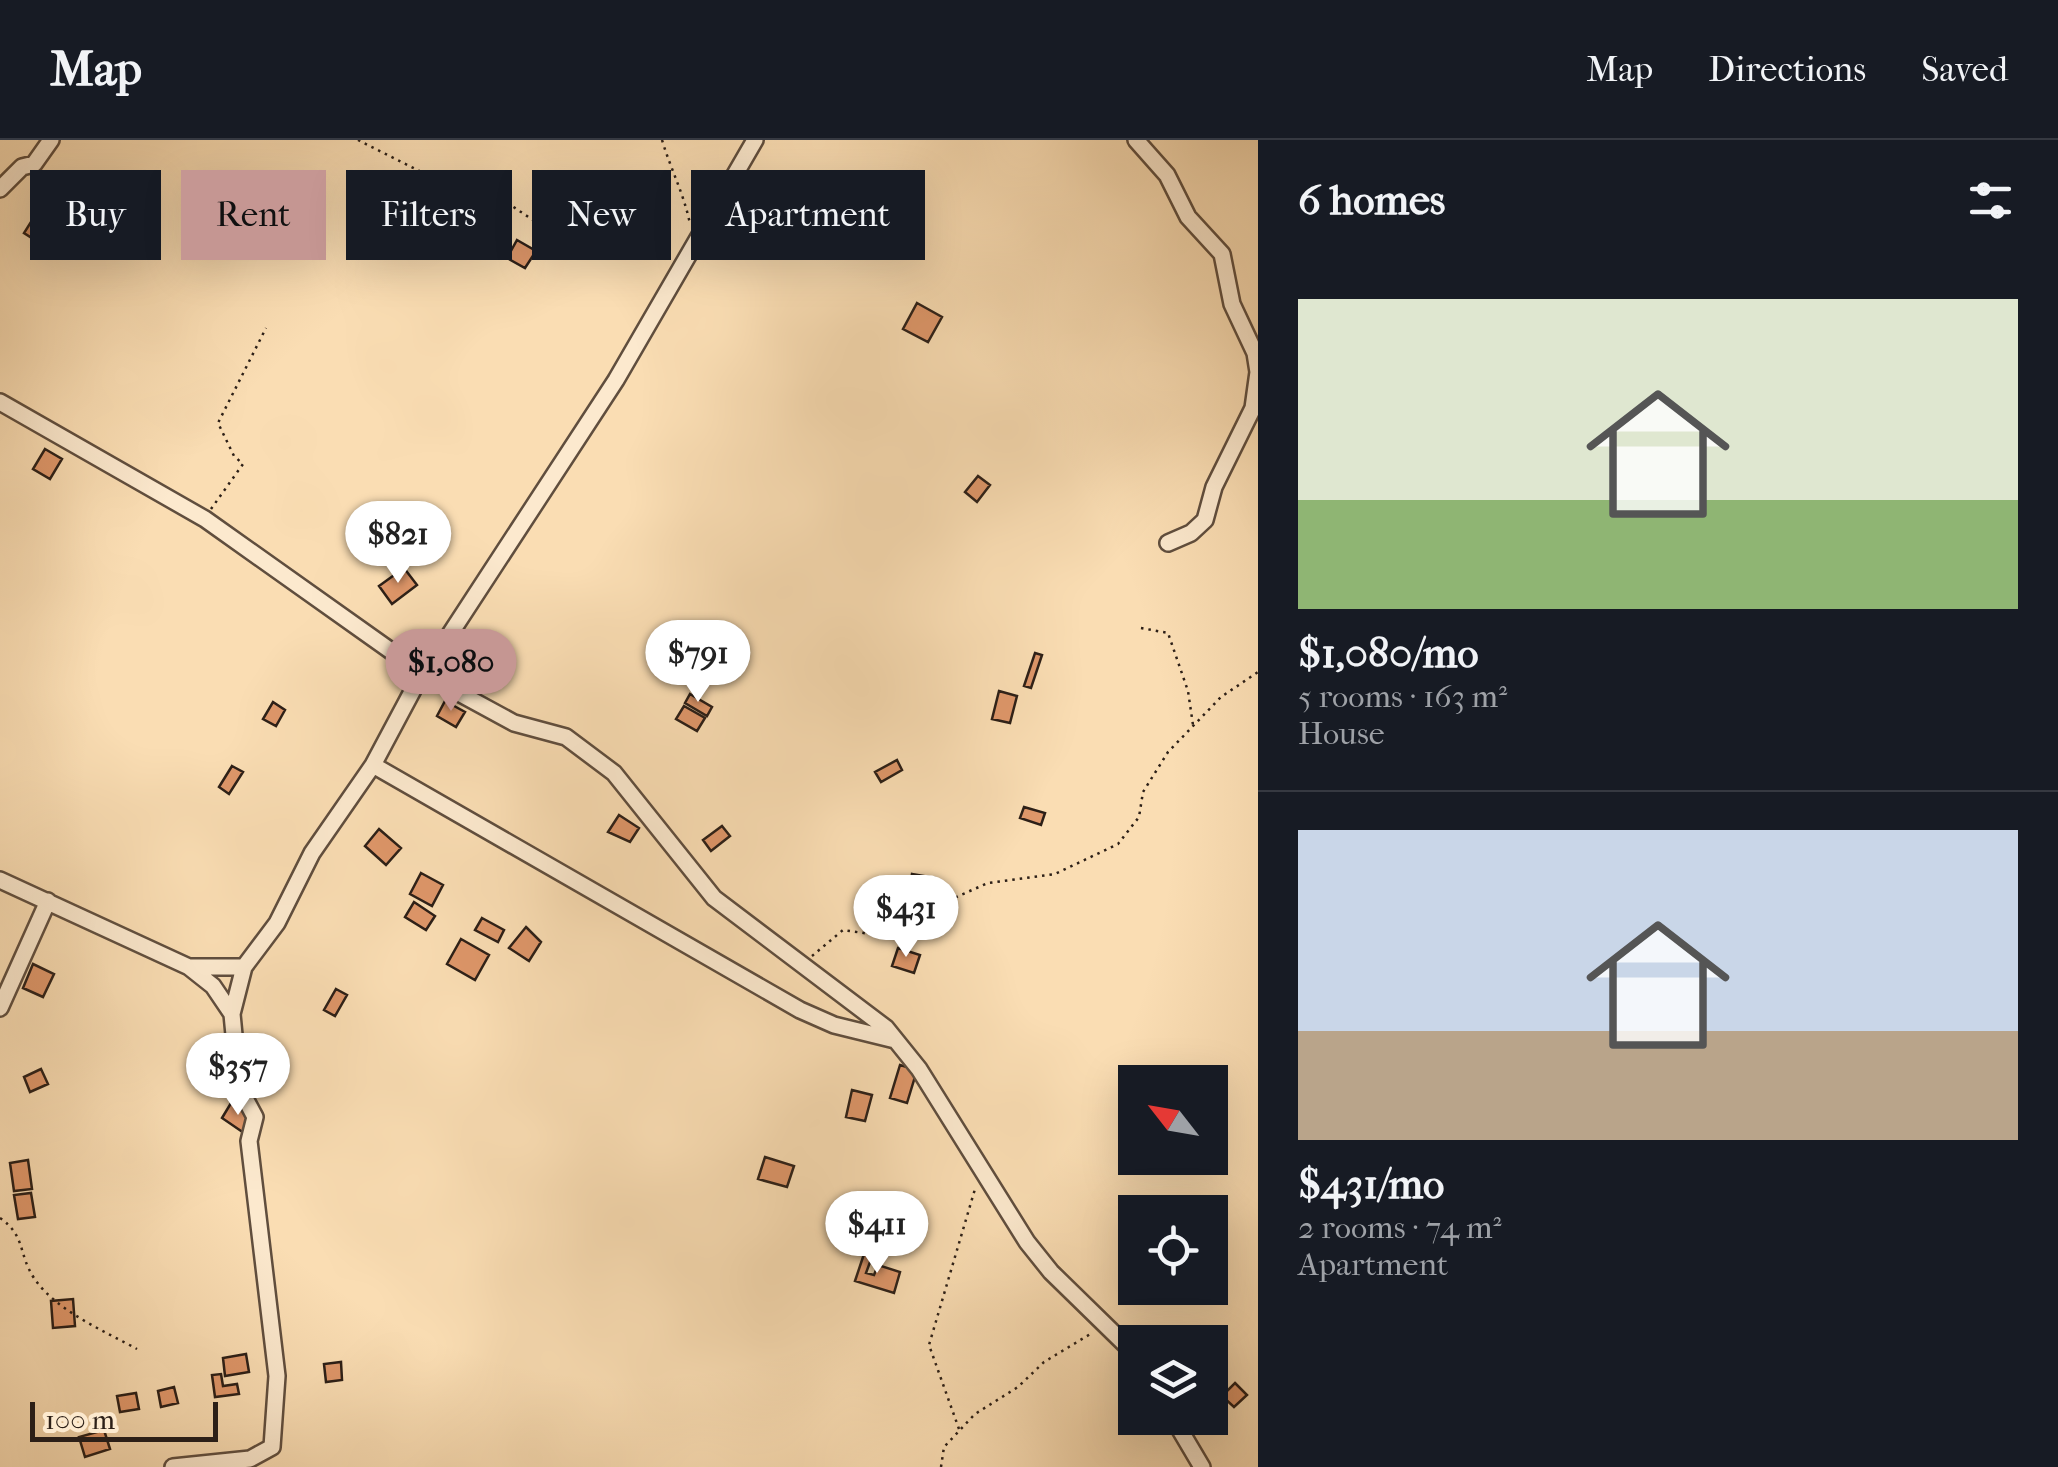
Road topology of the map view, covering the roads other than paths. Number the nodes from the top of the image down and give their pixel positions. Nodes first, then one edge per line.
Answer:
1 (51, 140) edge
2 (755, 140) edge
3 (1136, 140) edge
4 (0, 189) edge
5 (2, 410) edge
6 (1168, 543) dead end
7 (423, 673) junction
8 (373, 765) junction
9 (0, 880) edge
10 (48, 902) junction
11 (244, 966) junction
12 (189, 967) junction
13 (0, 1008) edge
14 (232, 1014) junction
15 (895, 1040) junction
16 (1118, 1336) edge
17 (1183, 1435) edge
18 (172, 1467) edge
19 (1202, 1467) edge

1 - 4 street
2 - 7 street
3 - 6 street
5 - 7 street
7 - 8 street
7 - 15 street
8 - 11 street
8 - 15 street
9 - 10 street
10 - 12 street
10 - 13 street
11 - 12 street
11 - 14 street
12 - 14 street
14 - 18 street
15 - 16 street
17 - 19 street

